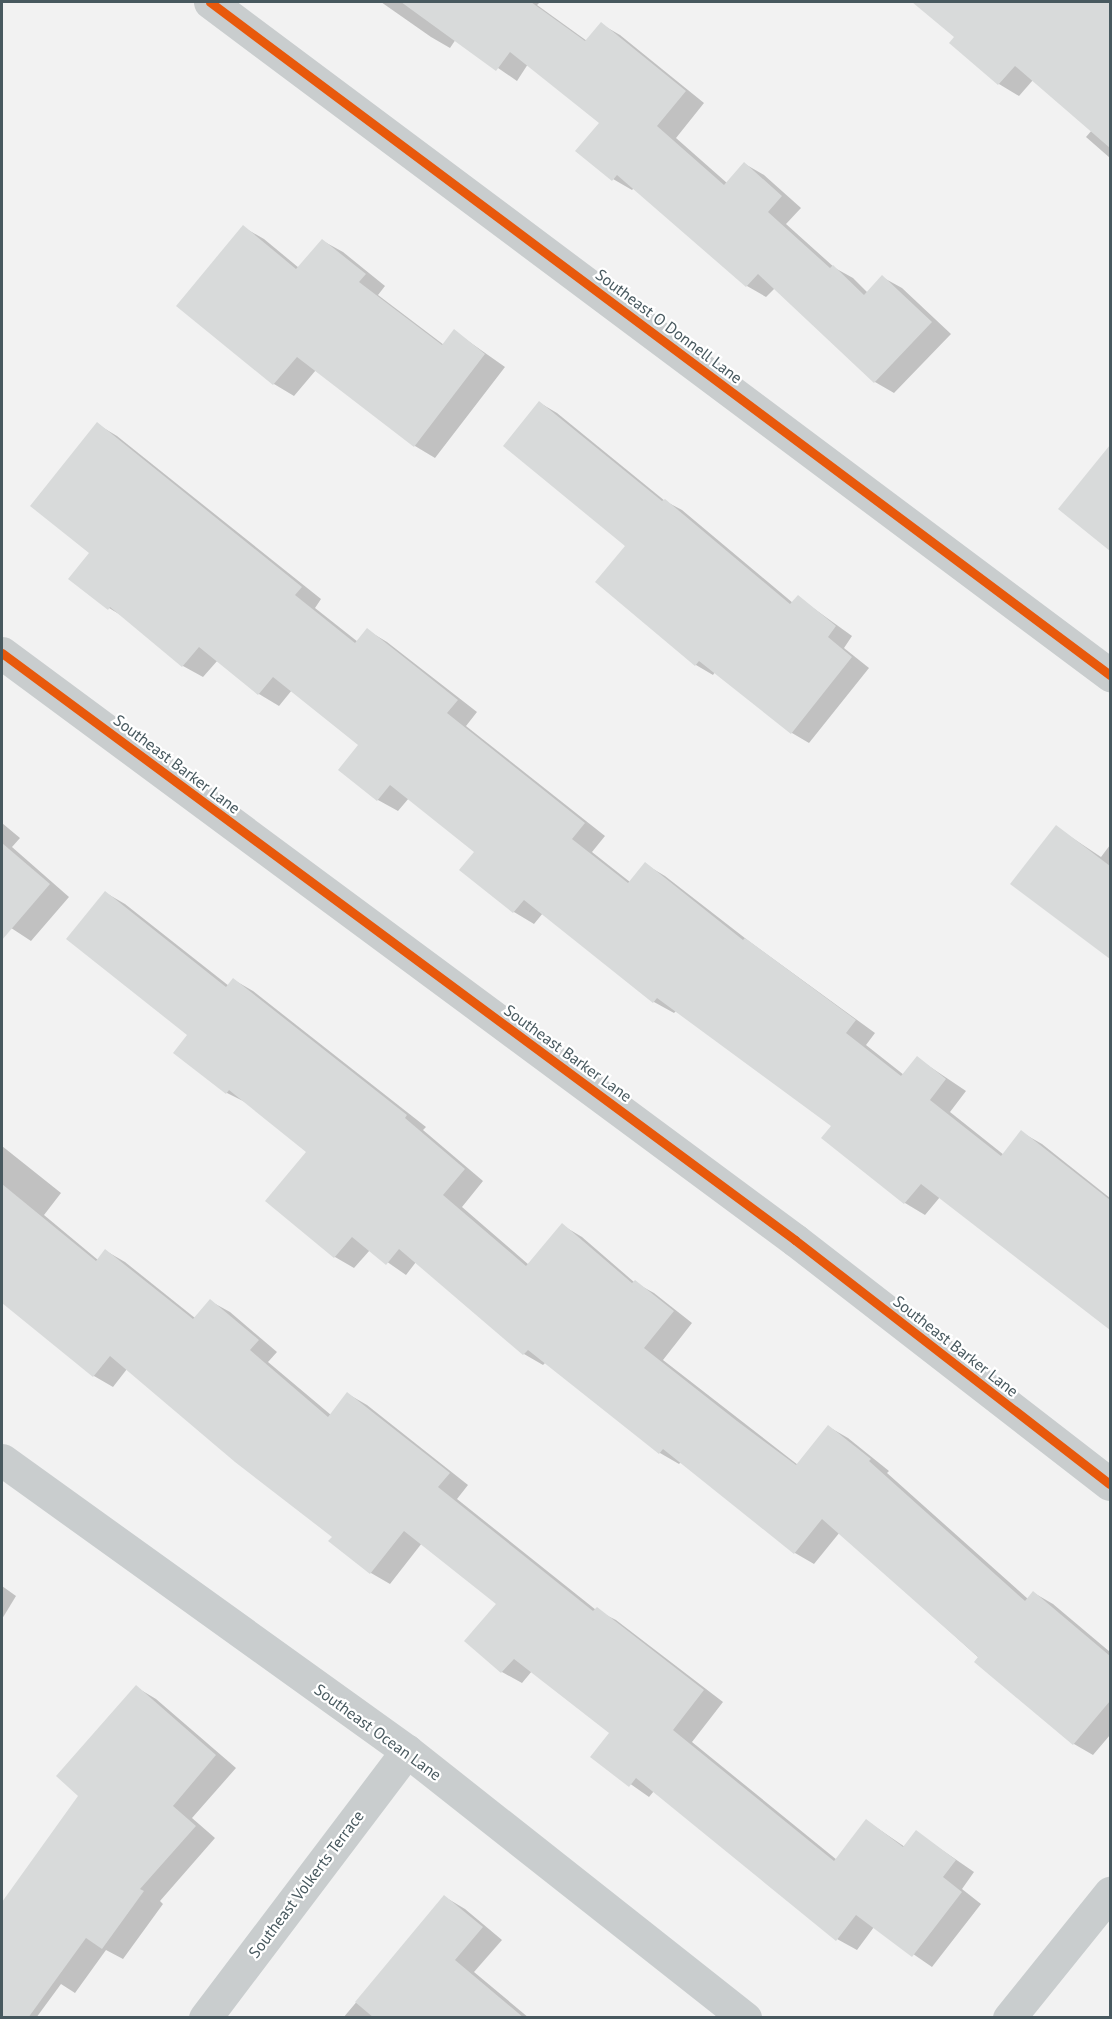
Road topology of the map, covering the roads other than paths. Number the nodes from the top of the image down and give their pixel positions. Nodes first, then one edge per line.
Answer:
1 (210, 2) edge
2 (2, 653) edge
3 (1110, 675) edge
4 (2, 1460) edge
5 (1110, 1484) edge
6 (407, 1751) junction
7 (1110, 1893) edge
8 (205, 2018) edge
9 (745, 2018) edge
10 (1009, 2018) edge

1 - 3 street, Southeast O Donnell Lane
2 - 5 street, Southeast Barker Lane
4 - 6 street, Southeast Ocean Lane
6 - 8 street, Southeast Volkerts Terrace
6 - 9 street, Southeast Ocean Lane
7 - 10 street

